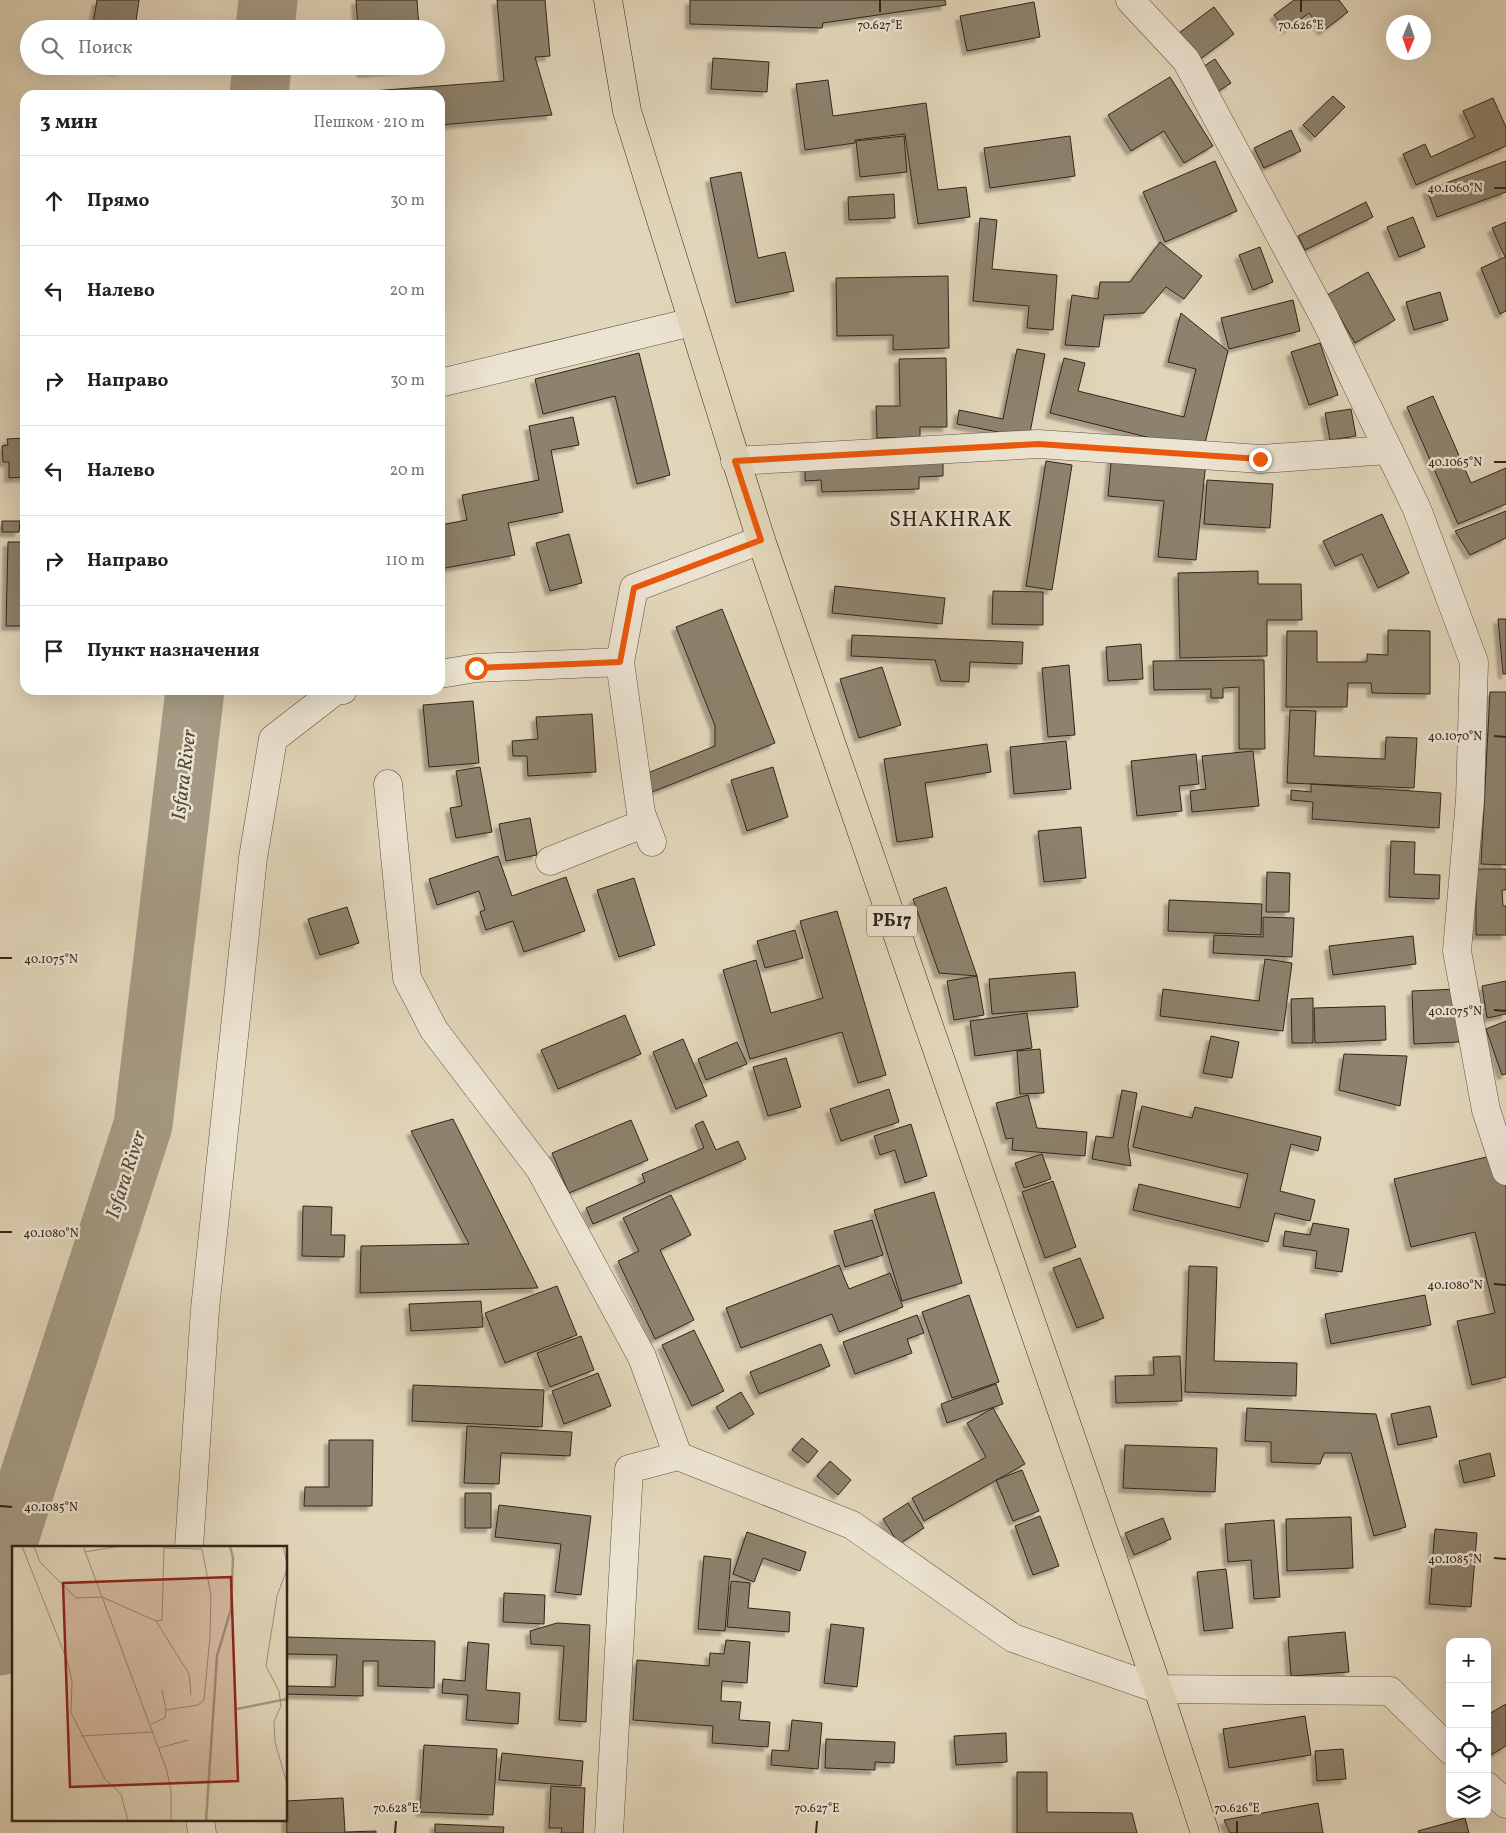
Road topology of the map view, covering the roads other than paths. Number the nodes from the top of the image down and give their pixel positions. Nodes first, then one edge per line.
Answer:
1 (608, 0) edge
2 (1130, 0) edge
3 (692, 322) junction
4 (445, 382) edge
5 (1388, 450) junction
6 (735, 461) junction
7 (761, 540) junction
8 (620, 662) junction
9 (445, 673) edge
10 (330, 695) edge
11 (388, 784) dead end
12 (550, 861) dead end
13 (1506, 1172) edge
14 (678, 1456) junction
15 (189, 1546) edge
16 (1158, 1689) junction
17 (1446, 1746) edge
18 (1491, 1790) edge
19 (1506, 1804) edge
20 (200, 1820) edge
21 (202, 1833) edge
22 (609, 1833) edge
23 (1205, 1833) edge

1 - 3 main road, РБ17
2 - 5 street
3 - 4 street
3 - 6 main road, РБ17
5 - 6 street
5 - 13 street
6 - 7 main road, РБ17
7 - 8 street
7 - 16 main road, РБ17
8 - 9 street
8 - 12 street
10 - 15 street
11 - 14 street
14 - 16 street
14 - 22 street
16 - 17 street
16 - 23 main road, РБ17
18 - 19 street
20 - 21 street

